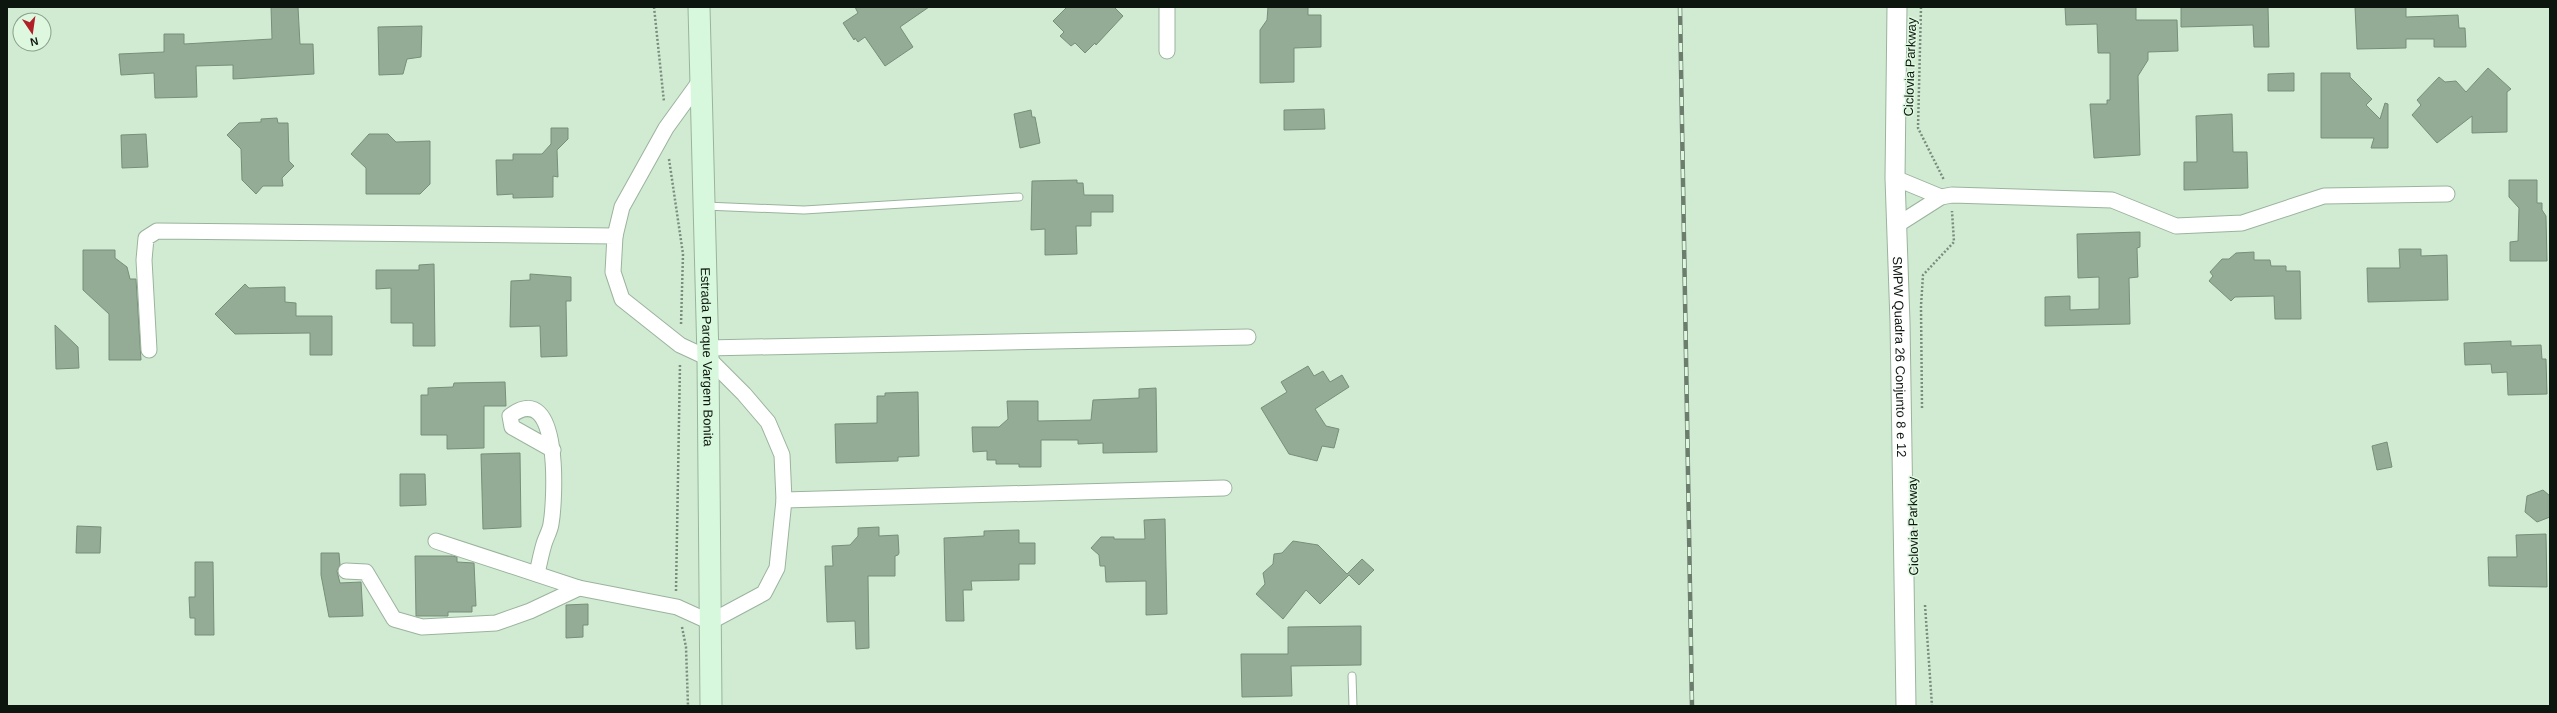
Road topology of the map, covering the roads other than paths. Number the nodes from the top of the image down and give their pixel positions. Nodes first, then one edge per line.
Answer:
1 (699, 7) edge
2 (1167, 7) edge
3 (1897, 7) edge
4 (1167, 51) dead end
5 (700, 81) junction
6 (1894, 178) junction
7 (2447, 194) dead end
8 (1946, 196) junction
9 (1019, 197) dead end
10 (703, 206) junction
11 (1896, 225) junction
12 (615, 236) junction
13 (1248, 337) dead end
14 (148, 350) dead end
15 (707, 353) junction
16 (553, 450) dead end
17 (1224, 488) dead end
18 (784, 500) junction
19 (436, 541) dead end
20 (346, 571) dead end
21 (537, 574) junction
22 (579, 588) junction
23 (710, 622) junction
24 (1352, 676) dead end
25 (711, 706) edge
26 (1353, 706) edge
27 (1906, 706) edge

1 - 5 main road, Estrada Parque Vargem Bonita
2 - 4 street
3 - 6 street, SMPW Quadra 26 Conjunto 8 e 12
5 - 10 main road, Estrada Parque Vargem Bonita
5 - 12 street
6 - 8 street
6 - 11 street, SMPW Quadra 26 Conjunto 8 e 12
7 - 8 street
8 - 11 street
9 - 10 lane
10 - 15 main road, Estrada Parque Vargem Bonita
11 - 27 street, SMPW Quadra 26 Conjunto 8 e 12
12 - 14 street
12 - 15 street
13 - 15 street
15 - 18 street
15 - 23 main road, Estrada Parque Vargem Bonita
16 - 21 street
17 - 18 street
18 - 23 street
19 - 21 street
20 - 22 street
21 - 22 street
22 - 23 street
23 - 25 main road, Estrada Parque Vargem Bonita
24 - 26 lane

